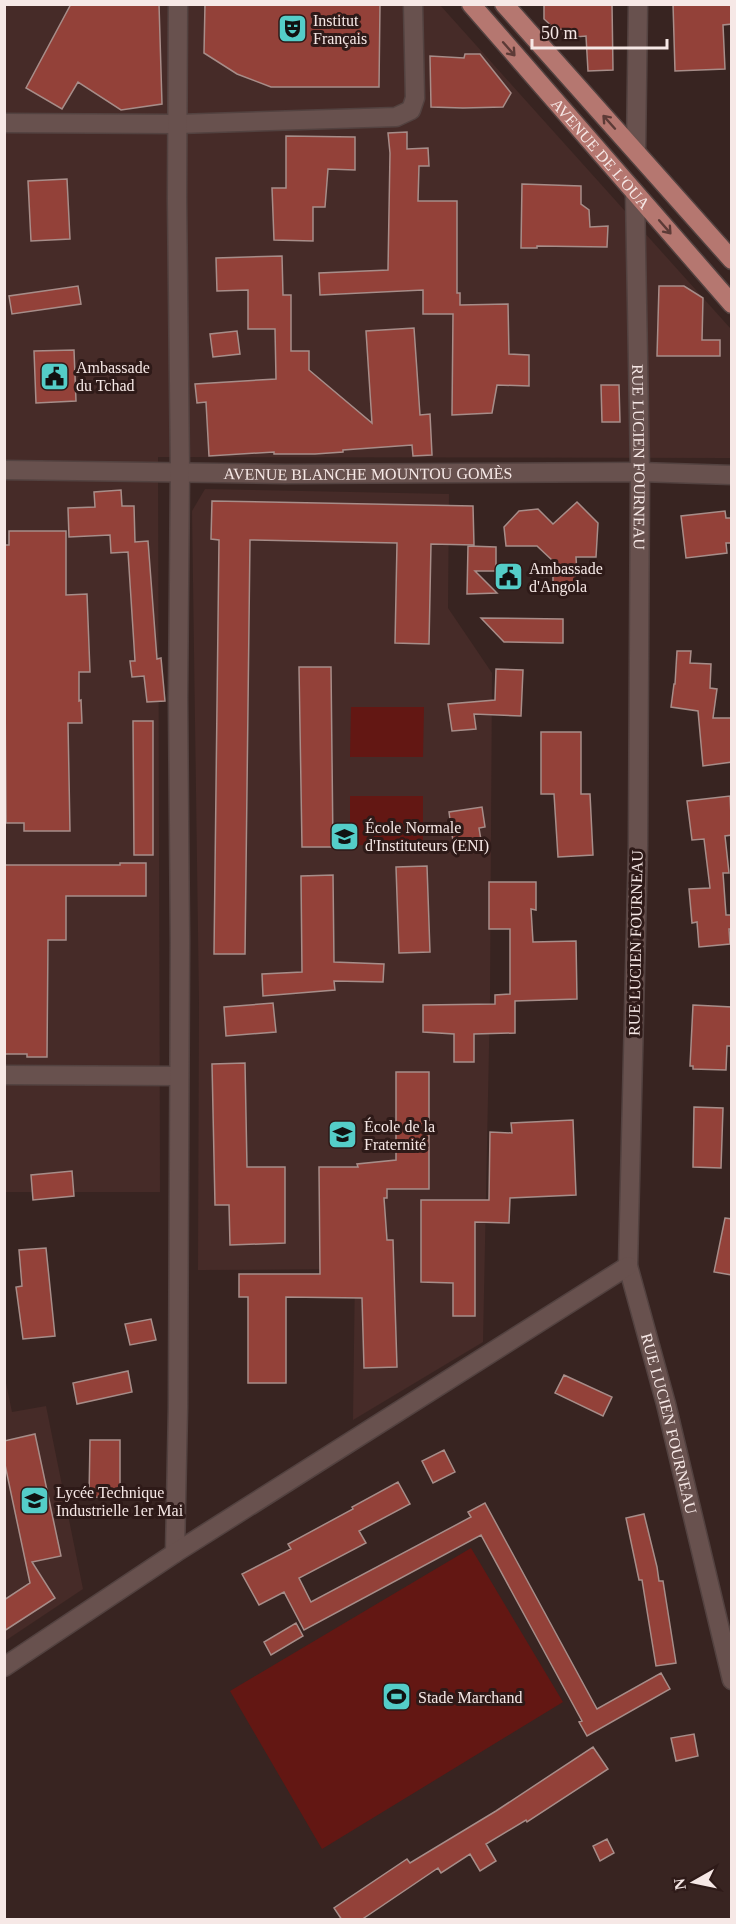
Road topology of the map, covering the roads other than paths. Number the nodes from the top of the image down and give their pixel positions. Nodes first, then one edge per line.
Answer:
1 (178, 4) edge
2 (413, 4) edge
3 (471, 4) edge
4 (504, 4) edge
5 (638, 4) edge
6 (4, 123) edge
7 (178, 123) junction
8 (636, 151) junction
9 (635, 193) junction
10 (732, 260) edge
11 (732, 304) edge
12 (4, 470) edge
13 (180, 472) junction
14 (640, 472) junction
15 (732, 475) edge
16 (4, 1075) edge
17 (179, 1076) junction
18 (628, 1266) junction
19 (175, 1553) junction
20 (4, 1666) edge
21 (732, 1680) edge

1 - 7 street
2 - 7 street
3 -> 9 main road, AVENUE DE L'OUA
8 -> 4 main road, AVENUE DE L'OUA
5 - 8 street
6 - 7 street
7 - 13 street
8 - 10 main road, AVENUE DE L'OUA
9 -> 11 main road, AVENUE DE L'OUA
9 - 14 street, RUE LUCIEN FOURNEAU
12 - 13 street, AVENUE BLANCHE MOUNTOU GOMÈS
13 - 14 street, AVENUE BLANCHE MOUNTOU GOMÈS
13 - 17 street
14 - 15 street, AVENUE BLANCHE MOUNTOU GOMÈS
14 - 18 street, RUE LUCIEN FOURNEAU
16 - 17 street
17 - 19 street
18 - 19 street
18 - 21 street, RUE LUCIEN FOURNEAU
19 - 20 street

